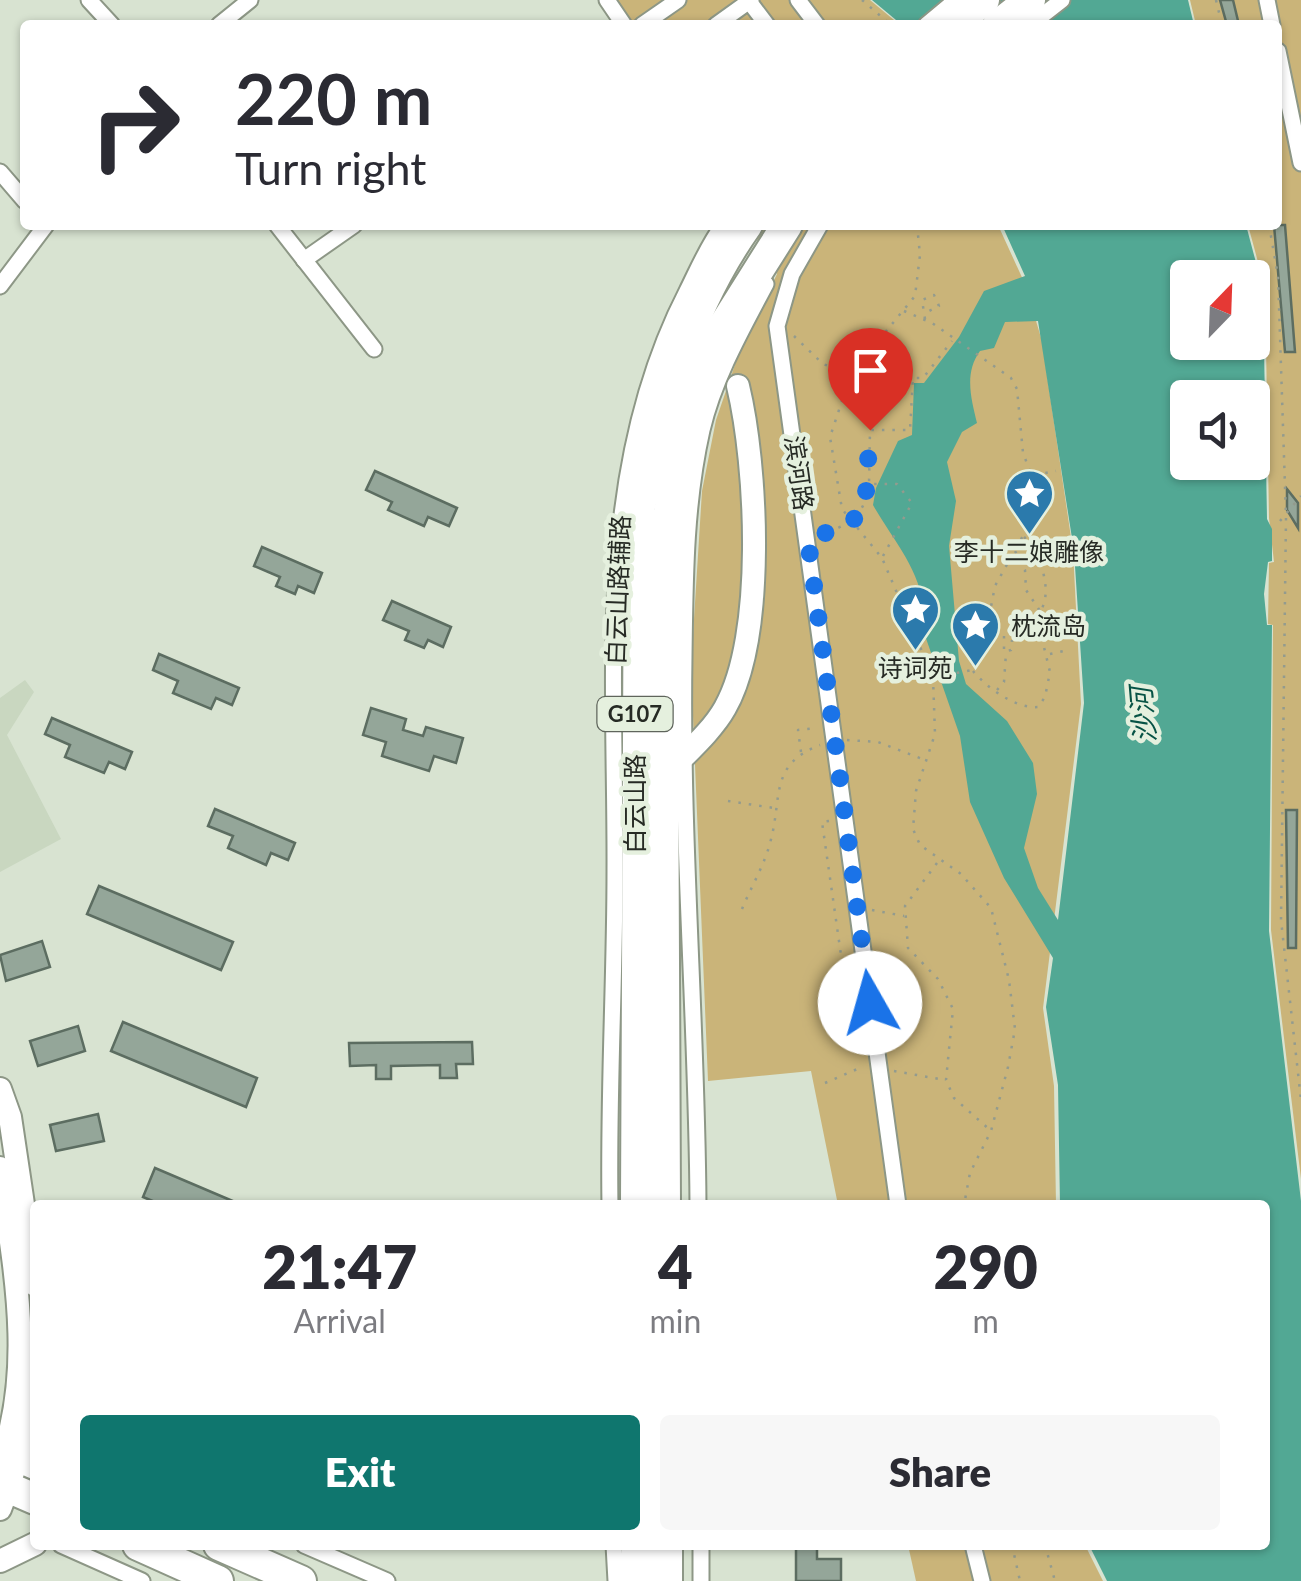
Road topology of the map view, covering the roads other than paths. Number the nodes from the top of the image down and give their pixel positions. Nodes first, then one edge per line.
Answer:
1 (89, 0) edge
2 (250, 0) edge
3 (678, 0) edge
4 (749, 0) edge
5 (956, 0) edge
6 (984, 0) edge
7 (1030, 0) edge
8 (1062, 0) edge
9 (107, 20) edge
10 (225, 20) edge
11 (649, 20) edge
12 (723, 20) edge
13 (932, 20) edge
14 (958, 20) edge
15 (1004, 20) edge
16 (1036, 20) edge
17 (1282, 70) edge
18 (1301, 162) edge
19 (0, 172) edge
20 (20, 195) edge
21 (45, 230) edge
22 (281, 230) edge
23 (347, 230) edge
24 (784, 230) edge
25 (799, 230) edge
26 (817, 230) edge
27 (731, 231) edge
28 (304, 260) junction
29 (769, 262) junction
30 (0, 286) edge
31 (374, 349) dead end
32 (738, 386) dead end
33 (673, 767) junction
34 (0, 1089) edge
35 (0, 1168) edge
36 (610, 1200) edge
37 (636, 1200) edge
38 (666, 1200) edge
39 (698, 1200) edge
40 (897, 1200) edge
41 (30, 1251) edge
42 (25, 1355) edge
43 (12, 1474) edge
44 (30, 1546) edge
45 (73, 1550) edge
46 (149, 1550) edge
47 (230, 1550) edge
48 (315, 1550) edge
49 (667, 1550) edge
50 (700, 1550) edge
51 (975, 1550) edge
52 (0, 1561) edge
53 (142, 1581) edge
54 (218, 1581) edge
55 (301, 1581) edge
56 (386, 1581) edge
57 (667, 1581) edge
58 (701, 1581) edge
59 (982, 1581) edge

1 - 9 street
2 - 10 street
3 - 11 street
4 - 12 street
5 - 13 street
6 - 14 highway
7 - 15 highway
8 - 16 street
17 - 18 street
19 - 20 street
21 - 30 street
22 - 28 street
23 - 28 street
24 - 29 highway, G107
25 - 29 street
26 - 40 street, 滨河路
27 - 36 street, 白云山路辅路
27 - 37 highway, 白云山路 / G107
28 - 31 street
29 - 33 highway, 白云山路 / G107
32 - 33 street
33 - 38 highway, 白云山路 / G107
33 - 39 street
34 - 41 street
35 - 42 street
42 - 43 street
44 - 52 street
45 - 53 street
46 - 54 highway
47 - 55 highway
48 - 56 street
49 - 57 highway
50 - 58 street
51 - 59 street

